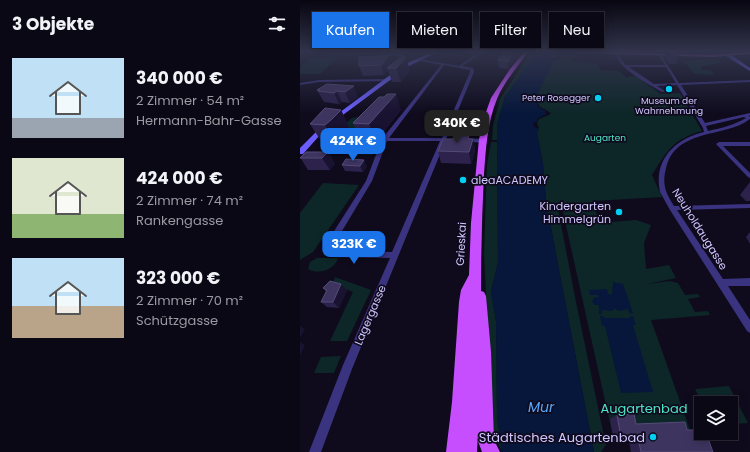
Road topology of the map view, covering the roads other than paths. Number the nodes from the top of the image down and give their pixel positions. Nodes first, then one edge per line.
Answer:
1 (398, 72) edge
2 (437, 72) edge
3 (472, 72) edge
4 (511, 72) edge
5 (633, 72) edge
6 (670, 72) edge
7 (389, 80) junction
8 (750, 81) edge
9 (300, 84) edge
10 (678, 84) junction
11 (654, 86) junction
12 (663, 91) dead end
13 (749, 115) edge
14 (704, 125) junction
15 (706, 132) junction
16 (385, 139) junction
17 (443, 140) junction
18 (483, 141) junction
19 (750, 144) edge
20 (300, 152) edge
21 (750, 176) edge
22 (750, 206) edge
23 (672, 208) junction
24 (396, 255) junction
25 (474, 273) junction
26 (720, 282) junction
27 (750, 282) edge
28 (750, 328) edge
29 (315, 452) edge
30 (455, 452) edge
31 (468, 452) edge
32 (491, 452) edge

1 - 7 main road
2 - 16 street
3 - 17 street, Lagergasse
4 - 18 main road, Grieskai
5 - 11 street
6 - 10 street
7 - 9 street
7 - 20 main road
8 - 10 street
10 - 11 street
10 - 14 street
11 - 12 street
13 - 14 street
13 - 15 street, Neuholdaugasse
14 - 15 street
15 - 23 street, Neuholdaugasse
16 - 17 street
16 - 24 street
17 - 18 street
17 - 24 street, Lagergasse
18 - 25 main road, Grieskai
19 - 21 street
22 - 23 street
23 - 26 street, Neuholdaugasse
24 - 29 street, Lagergasse
25 - 30 main road
25 - 31 main road, Grieskai
25 - 32 main road
26 - 27 street
26 - 28 street, Neuholdaugasse

